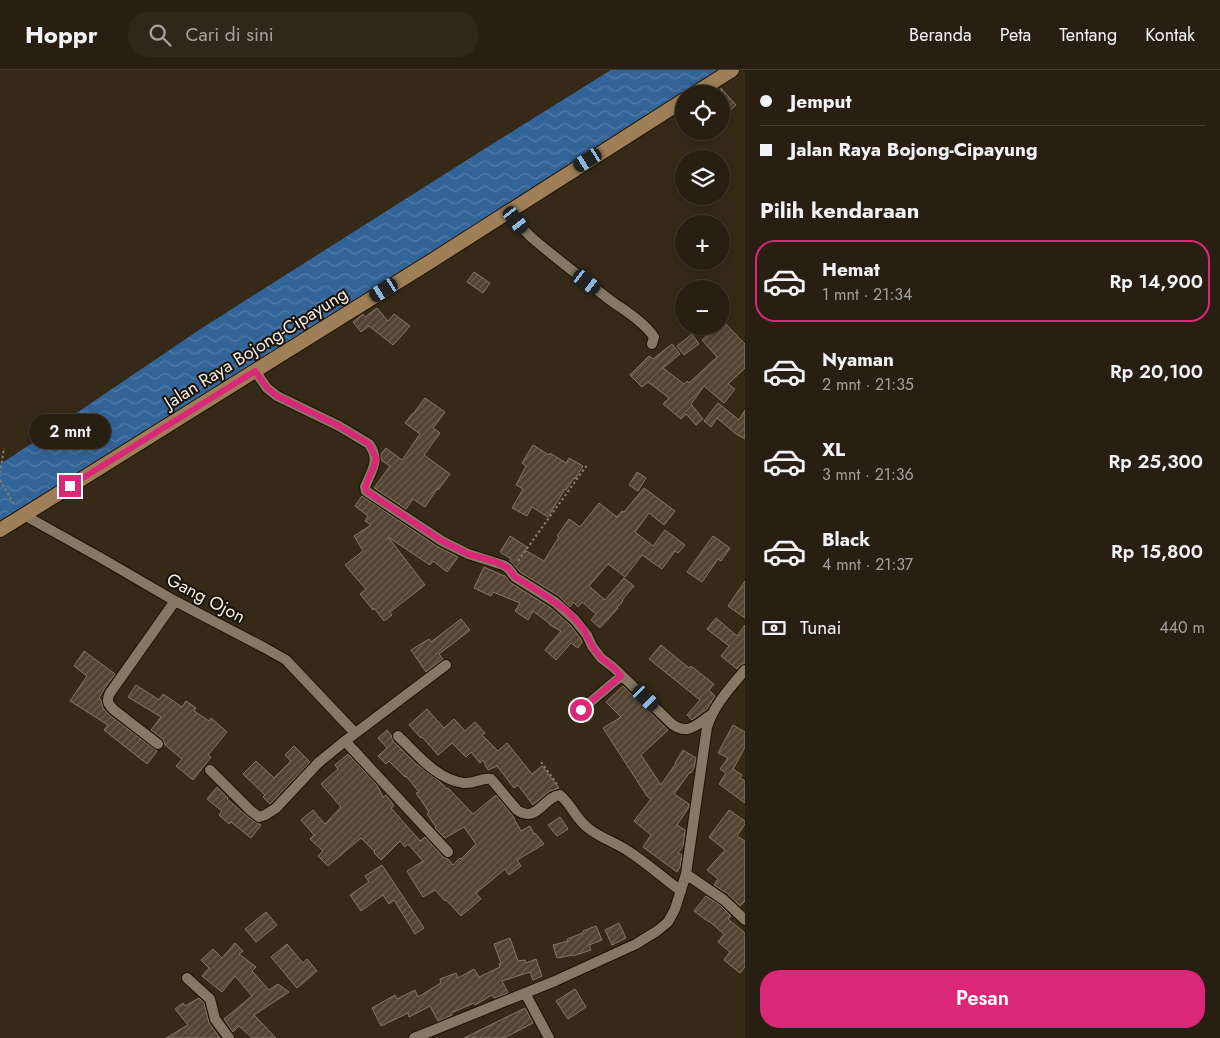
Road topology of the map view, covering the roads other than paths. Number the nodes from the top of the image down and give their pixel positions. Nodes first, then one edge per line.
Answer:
1 (732, 70) edge
2 (708, 85) edge
3 (675, 106) edge
4 (510, 211) junction
5 (652, 344) dead end
6 (255, 371) junction
7 (24, 515) junction
8 (0, 530) edge
9 (175, 601) junction
10 (446, 665) dead end
11 (745, 670) edge
12 (621, 676) junction
13 (581, 710) dead end
14 (711, 715) junction
15 (355, 733) junction
16 (398, 736) dead end
17 (344, 741) junction
18 (158, 744) dead end
19 (210, 770) dead end
20 (448, 852) dead end
21 (686, 874) junction
22 (681, 891) junction
23 (745, 920) edge
24 (187, 978) dead end
25 (525, 993) junction
26 (229, 1038) edge
27 (414, 1038) edge
28 (549, 1038) edge

1 - 2 street
3 - 4 street, Jalan Raya Bojong-Cipayung
4 - 5 street
4 - 6 street, Jalan Raya Bojong-Cipayung
6 - 7 street, Jalan Raya Bojong-Cipayung
6 - 12 street
7 - 8 street, Jalan Raya Bojong-Cipayung
7 - 9 street, Gang Ojon
9 - 15 street, Gang Ojon
9 - 18 street
10 - 15 street
11 - 14 street
12 - 13 street
12 - 14 street
14 - 21 street
15 - 17 street
16 - 22 street
17 - 19 street
17 - 20 street
21 - 22 street
21 - 23 street
22 - 25 street
24 - 26 street
25 - 27 street
25 - 28 street

